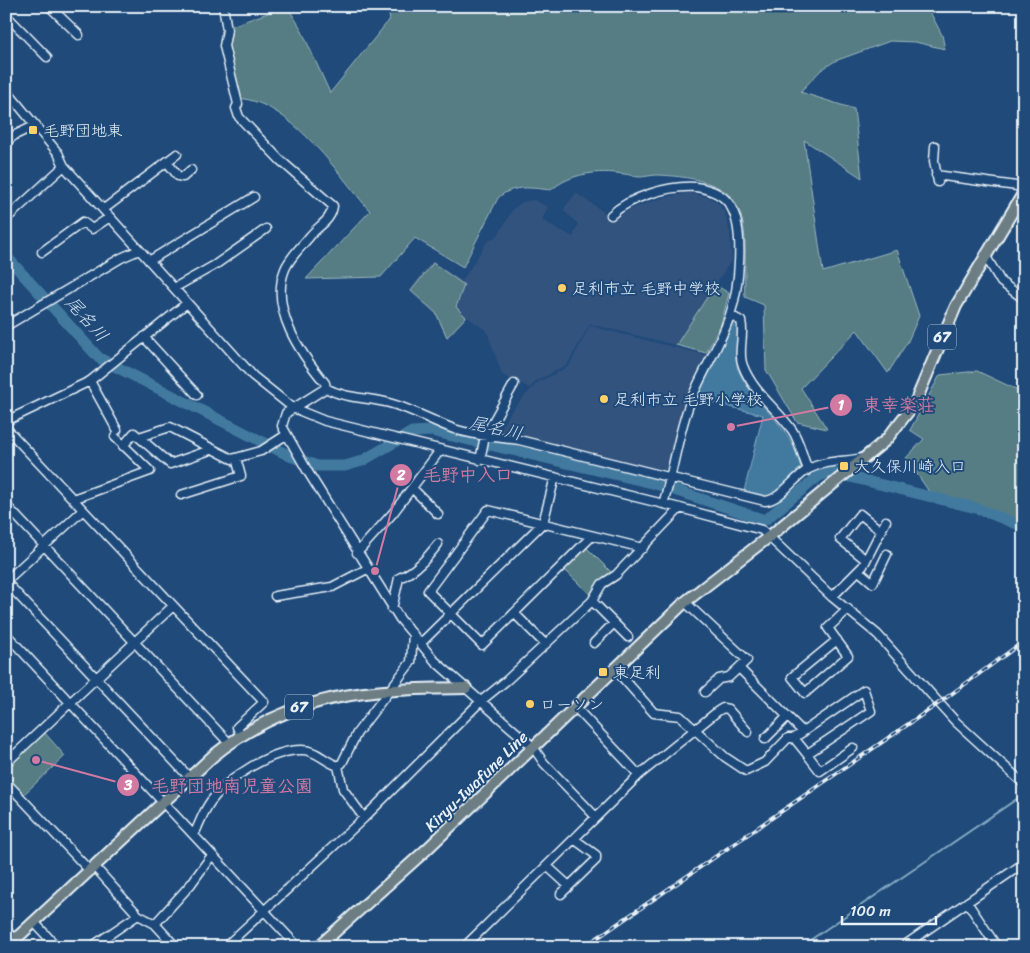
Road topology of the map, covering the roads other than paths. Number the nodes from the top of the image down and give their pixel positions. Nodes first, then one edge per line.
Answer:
1 (49, 6) edge
2 (223, 6) edge
3 (6, 15) edge
4 (79, 35) dead end
5 (47, 57) dead end
6 (6, 90) edge
7 (36, 125) junction
8 (6, 142) edge
9 (935, 146) dead end
10 (177, 154) dead end
11 (166, 162) junction
12 (64, 166) junction
13 (191, 170) dead end
14 (1024, 187) edge
15 (1024, 192) edge
16 (254, 197) dead end
17 (104, 209) junction
18 (611, 215) dead end
19 (110, 217) junction
20 (6, 219) edge
21 (266, 229) dead end
22 (139, 250) junction
23 (42, 252) dead end
24 (985, 255) junction
25 (149, 261) junction
26 (174, 288) junction
27 (1024, 299) edge
28 (187, 303) junction
29 (730, 315) junction
30 (6, 326) edge
31 (144, 337) junction
32 (90, 381) junction
33 (514, 384) dead end
34 (326, 388) junction
35 (197, 396) dead end
36 (293, 408) junction
37 (6, 420) edge
38 (6, 428) edge
39 (286, 435) junction
40 (139, 437) junction
41 (485, 437) junction
42 (123, 446) junction
43 (213, 449) junction
44 (444, 451) junction
45 (481, 456) junction
46 (236, 458) junction
47 (863, 458) junction
48 (808, 469) junction
49 (555, 477) junction
50 (669, 480) junction
51 (412, 488) junction
52 (181, 496) dead end
53 (73, 499) junction
54 (663, 504) junction
55 (6, 505) edge
56 (680, 508) junction
57 (83, 510) junction
58 (438, 514) dead end
59 (886, 521) dead end
60 (543, 523) junction
61 (881, 531) junction
62 (592, 536) junction
63 (770, 536) junction
64 (438, 544) dead end
65 (44, 546) junction
66 (643, 548) junction
67 (357, 553) junction
68 (887, 554) dead end
69 (866, 560) junction
70 (367, 569) junction
71 (859, 571) junction
72 (6, 581) edge
73 (274, 596) dead end
74 (832, 597) junction
75 (592, 601) junction
76 (685, 602) junction
77 (173, 606) junction
78 (392, 609) junction
79 (848, 609) junction
80 (514, 613) junction
81 (451, 614) junction
82 (614, 623) junction
83 (6, 634) edge
84 (413, 634) junction
85 (628, 637) dead end
86 (836, 640) junction
87 (134, 642) junction
88 (421, 643) junction
89 (594, 643) dead end
90 (545, 644) junction
91 (739, 668) junction
92 (615, 669) junction
93 (96, 678) junction
94 (466, 688) junction
95 (390, 690) junction
96 (705, 692) dead end
97 (481, 701) junction
98 (70, 702) junction
99 (576, 708) junction
100 (786, 718) junction
101 (695, 730) junction
102 (748, 732) dead end
103 (803, 732) junction
104 (241, 736) junction
105 (794, 738) junction
106 (765, 739) dead end
107 (229, 744) junction
108 (533, 746) junction
109 (854, 748) dead end
110 (807, 754) junction
111 (6, 763) edge
112 (338, 766) junction
113 (639, 775) junction
114 (189, 777) junction
115 (6, 782) edge
116 (1024, 784) edge
117 (162, 802) junction
118 (364, 818) junction
119 (596, 818) junction
120 (194, 835) junction
121 (574, 839) junction
122 (212, 855) junction
123 (1024, 863) edge
124 (546, 866) junction
125 (91, 868) junction
126 (569, 886) junction
127 (561, 894) dead end
128 (967, 902) junction
129 (265, 911) junction
130 (138, 915) junction
131 (34, 922) junction
132 (155, 924) junction
133 (6, 930) edge
134 (11, 943) edge
135 (320, 946) edge
136 (56, 947) edge
137 (91, 947) edge
138 (176, 947) edge
139 (225, 947) edge
140 (298, 947) edge
141 (464, 947) edge
142 (902, 947) edge
143 (997, 947) edge

1 - 4 street
2 - 34 street
3 - 5 street
6 - 7 street
7 - 8 street
7 - 12 street
9 - 14 street
10 - 11 street
11 - 13 street
11 - 17 street
12 - 17 street
12 - 20 street
15 - 24 main road, 67
16 - 25 street
17 - 19 street
18 - 29 street
19 - 22 street
19 - 23 street
21 - 26 street
22 - 25 street
22 - 30 street
24 - 27 street
24 - 47 main road, 67
25 - 26 street
26 - 28 street
28 - 31 street
28 - 36 street
29 - 48 street
29 - 50 street
31 - 32 street
31 - 35 street
32 - 37 street
32 - 42 street
33 - 41 street
34 - 36 street
34 - 41 street
36 - 39 street
36 - 44 street
38 - 53 street
39 - 46 street
39 - 67 street
40 - 42 street
40 - 43 street
40 - 43 street
41 - 45 street
41 - 50 street
42 - 53 street
43 - 46 street
44 - 45 street
44 - 51 street
45 - 49 street
46 - 52 street
47 - 48 street
47 - 63 main road, Kiryu-Iwafune Line / 67
48 - 50 street
49 - 54 street
49 - 60 street
50 - 54 street
51 - 58 street
51 - 67 street
53 - 57 street
54 - 56 street
55 - 65 street
56 - 63 street
56 - 66 street
57 - 65 street
57 - 77 street
59 - 61 street
60 - 62 street
60 - 81 street
60 - 81 street
61 - 69 street
61 - 69 street
62 - 66 street
62 - 80 street
63 - 74 street
63 - 76 main road, Kiryu-Iwafune Line / 67
64 - 78 street
65 - 72 street
65 - 87 street
66 - 75 street
67 - 70 street
68 - 71 street
69 - 71 street
70 - 73 street
70 - 78 street
71 - 74 street
72 - 93 street
74 - 79 street
75 - 82 street
75 - 90 street
76 - 91 street
76 - 92 main road, Kiryu-Iwafune Line / 67
77 - 87 street
77 - 104 street
78 - 84 street
79 - 86 street
79 - 116 street
80 - 81 street
80 - 90 street
81 - 88 street
82 - 85 street
82 - 89 street
83 - 98 street
84 - 88 street
84 - 95 street
86 - 86 street
87 - 93 street
87 - 107 street
88 - 94 street
90 - 97 street
91 - 96 street
91 - 100 street
92 - 99 main road, Kiryu-Iwafune Line / 67
92 - 101 street
93 - 98 street
93 - 114 street
94 - 95 main road, 67
94 - 97 street
95 - 104 main road, 67
95 - 112 street
97 - 108 street
97 - 118 street
98 - 111 street
98 - 117 street
99 - 108 main road, Kiryu-Iwafune Line / 67
99 - 113 street
100 - 103 street
100 - 106 street
101 - 102 street
101 - 105 street
101 - 113 street
103 - 105 street
103 - 110 street
104 - 107 main road, 67
105 - 110 street
107 - 114 main road, 67
108 - 119 street
108 - 135 main road, Kiryu-Iwafune Line / 67
109 - 110 street
112 - 118 street
112 - 120 street
113 - 119 street
114 - 117 main road, 67
115 - 125 street
117 - 120 street
117 - 125 main road, 67
118 - 129 street
119 - 121 street
120 - 122 street
121 - 124 street
121 - 126 street
122 - 129 street
122 - 132 street
123 - 128 street
124 - 126 street
124 - 141 street
125 - 130 street
125 - 131 main road, 67
126 - 127 street
128 - 142 street
128 - 143 street
129 - 139 street
129 - 140 street
130 - 132 street
130 - 137 street
131 - 134 main road, 67
131 - 136 street
132 - 138 street
133 - 134 street

